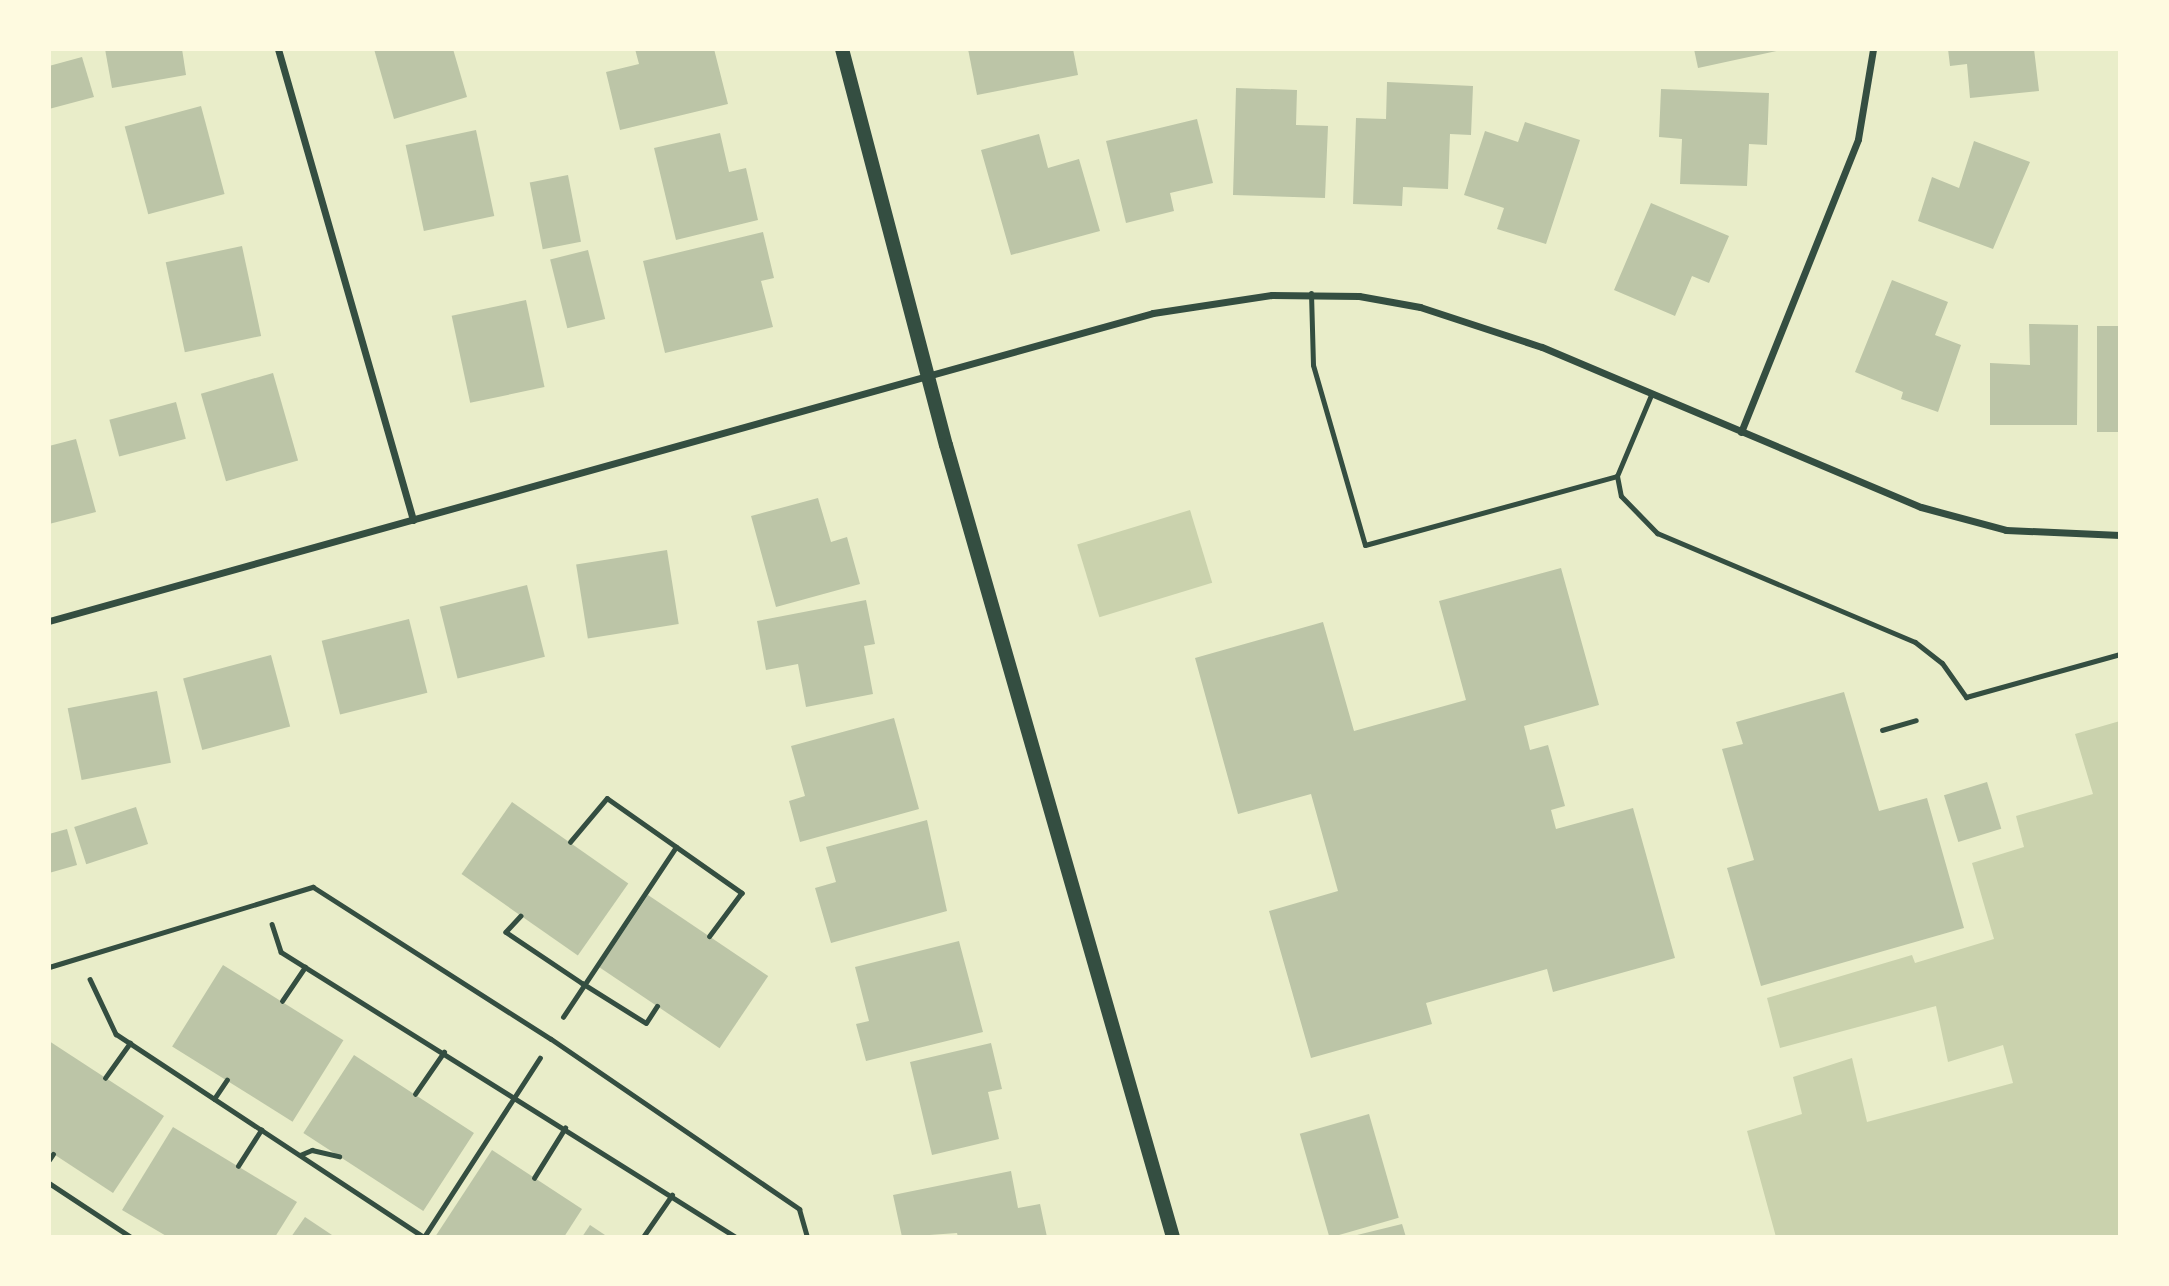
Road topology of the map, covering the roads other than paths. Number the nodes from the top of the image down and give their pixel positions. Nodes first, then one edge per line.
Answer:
1 (278, 49) edge
2 (842, 49) edge
3 (1873, 49) edge
4 (1311, 293) junction
5 (927, 376) junction
6 (1651, 395) junction
7 (1741, 432) junction
8 (1618, 476) junction
9 (413, 520) junction
10 (2120, 535) edge
11 (49, 621) edge
12 (2120, 654) edge
13 (49, 967) edge
14 (807, 1237) edge
15 (1173, 1237) edge

1 - 9 street
2 - 5 main road
3 - 7 street
4 - 5 street
4 - 6 street
4 - 8 lane
5 - 9 street
5 - 15 main road
6 - 7 street
6 - 8 lane
7 - 10 street
8 - 12 lane
9 - 11 street
13 - 14 lane

